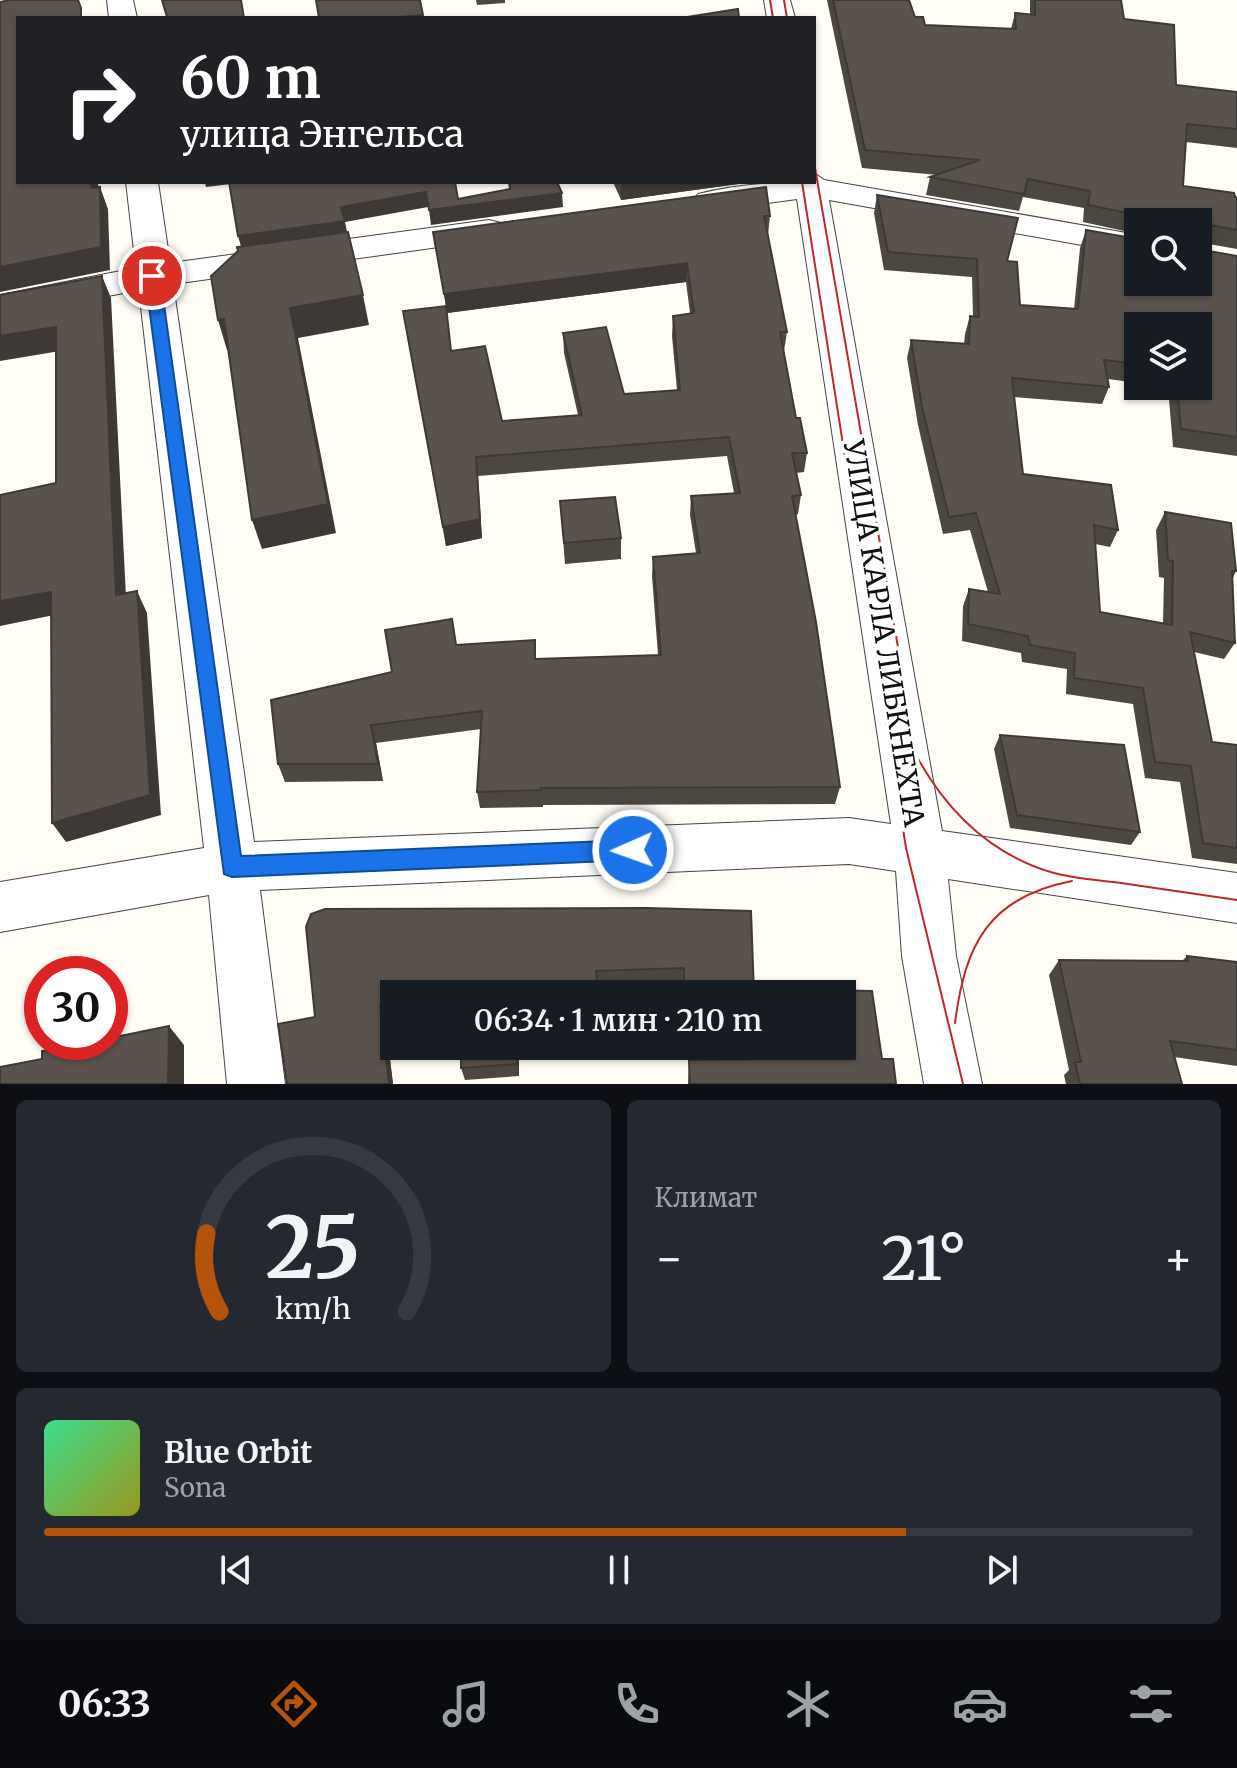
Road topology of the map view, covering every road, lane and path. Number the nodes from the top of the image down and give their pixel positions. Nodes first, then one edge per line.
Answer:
1 (142, 184) edge
2 (810, 184) edge
3 (679, 205) edge
4 (524, 226) edge
5 (1124, 242) edge
6 (152, 276) junction
7 (0, 306) edge
8 (920, 849) junction
9 (232, 867) junction
10 (1237, 898) edge
11 (0, 907) edge
12 (256, 1084) edge
13 (953, 1084) edge

1 - 6 street
2 - 3 street
2 - 5 street
2 - 8 street, УЛИЦА КАРЛА ЛИБКНЕХТА
4 - 6 street
6 - 7 street
6 - 9 street
8 - 9 street
8 - 10 street
8 - 13 street, УЛИЦА КАРЛА ЛИБКНЕХТА
9 - 11 street
9 - 12 street

